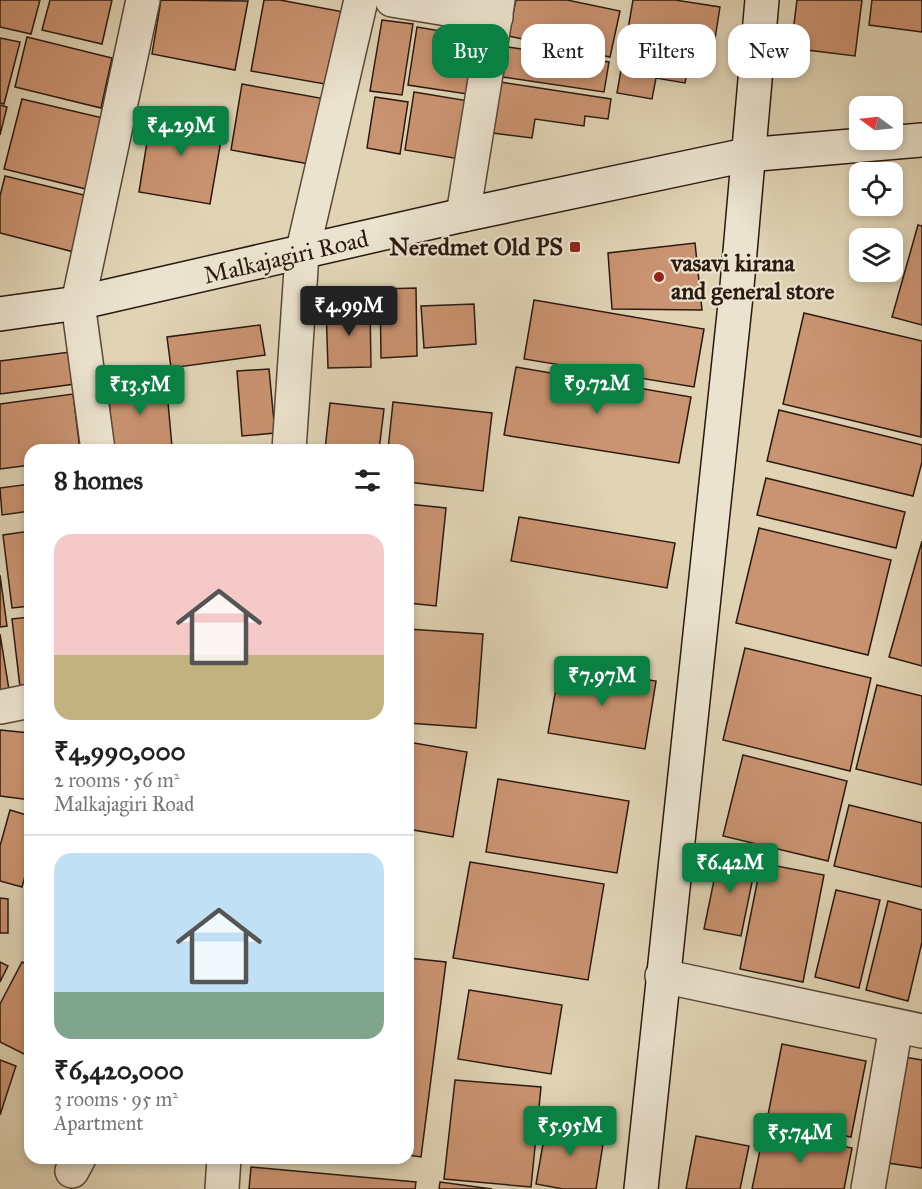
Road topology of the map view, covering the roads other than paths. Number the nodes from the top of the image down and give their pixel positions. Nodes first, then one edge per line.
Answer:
1 (143, 0) edge
2 (361, 0) edge
3 (392, 0) edge
4 (762, 0) edge
5 (497, 8) edge
6 (922, 140) edge
7 (746, 155) junction
8 (463, 215) junction
9 (302, 254) junction
10 (78, 303) junction
11 (0, 314) edge
12 (97, 444) edge
13 (288, 444) edge
14 (24, 702) edge
15 (0, 707) edge
16 (662, 976) junction
17 (909, 1028) edge
18 (224, 1164) edge
19 (222, 1189) edge
20 (641, 1189) edge
21 (868, 1189) edge

1 - 10 street
2 - 9 street
3 - 5 street
4 - 7 street
5 - 8 street
6 - 7 street, Malkajagiri Road
7 - 8 street, Malkajagiri Road
7 - 16 street
8 - 9 street, Malkajagiri Road
9 - 10 street, Malkajagiri Road
9 - 13 street
10 - 11 street, Malkajagiri Road
10 - 12 street
14 - 15 street
16 - 17 street
16 - 20 street
17 - 21 street
18 - 19 street

